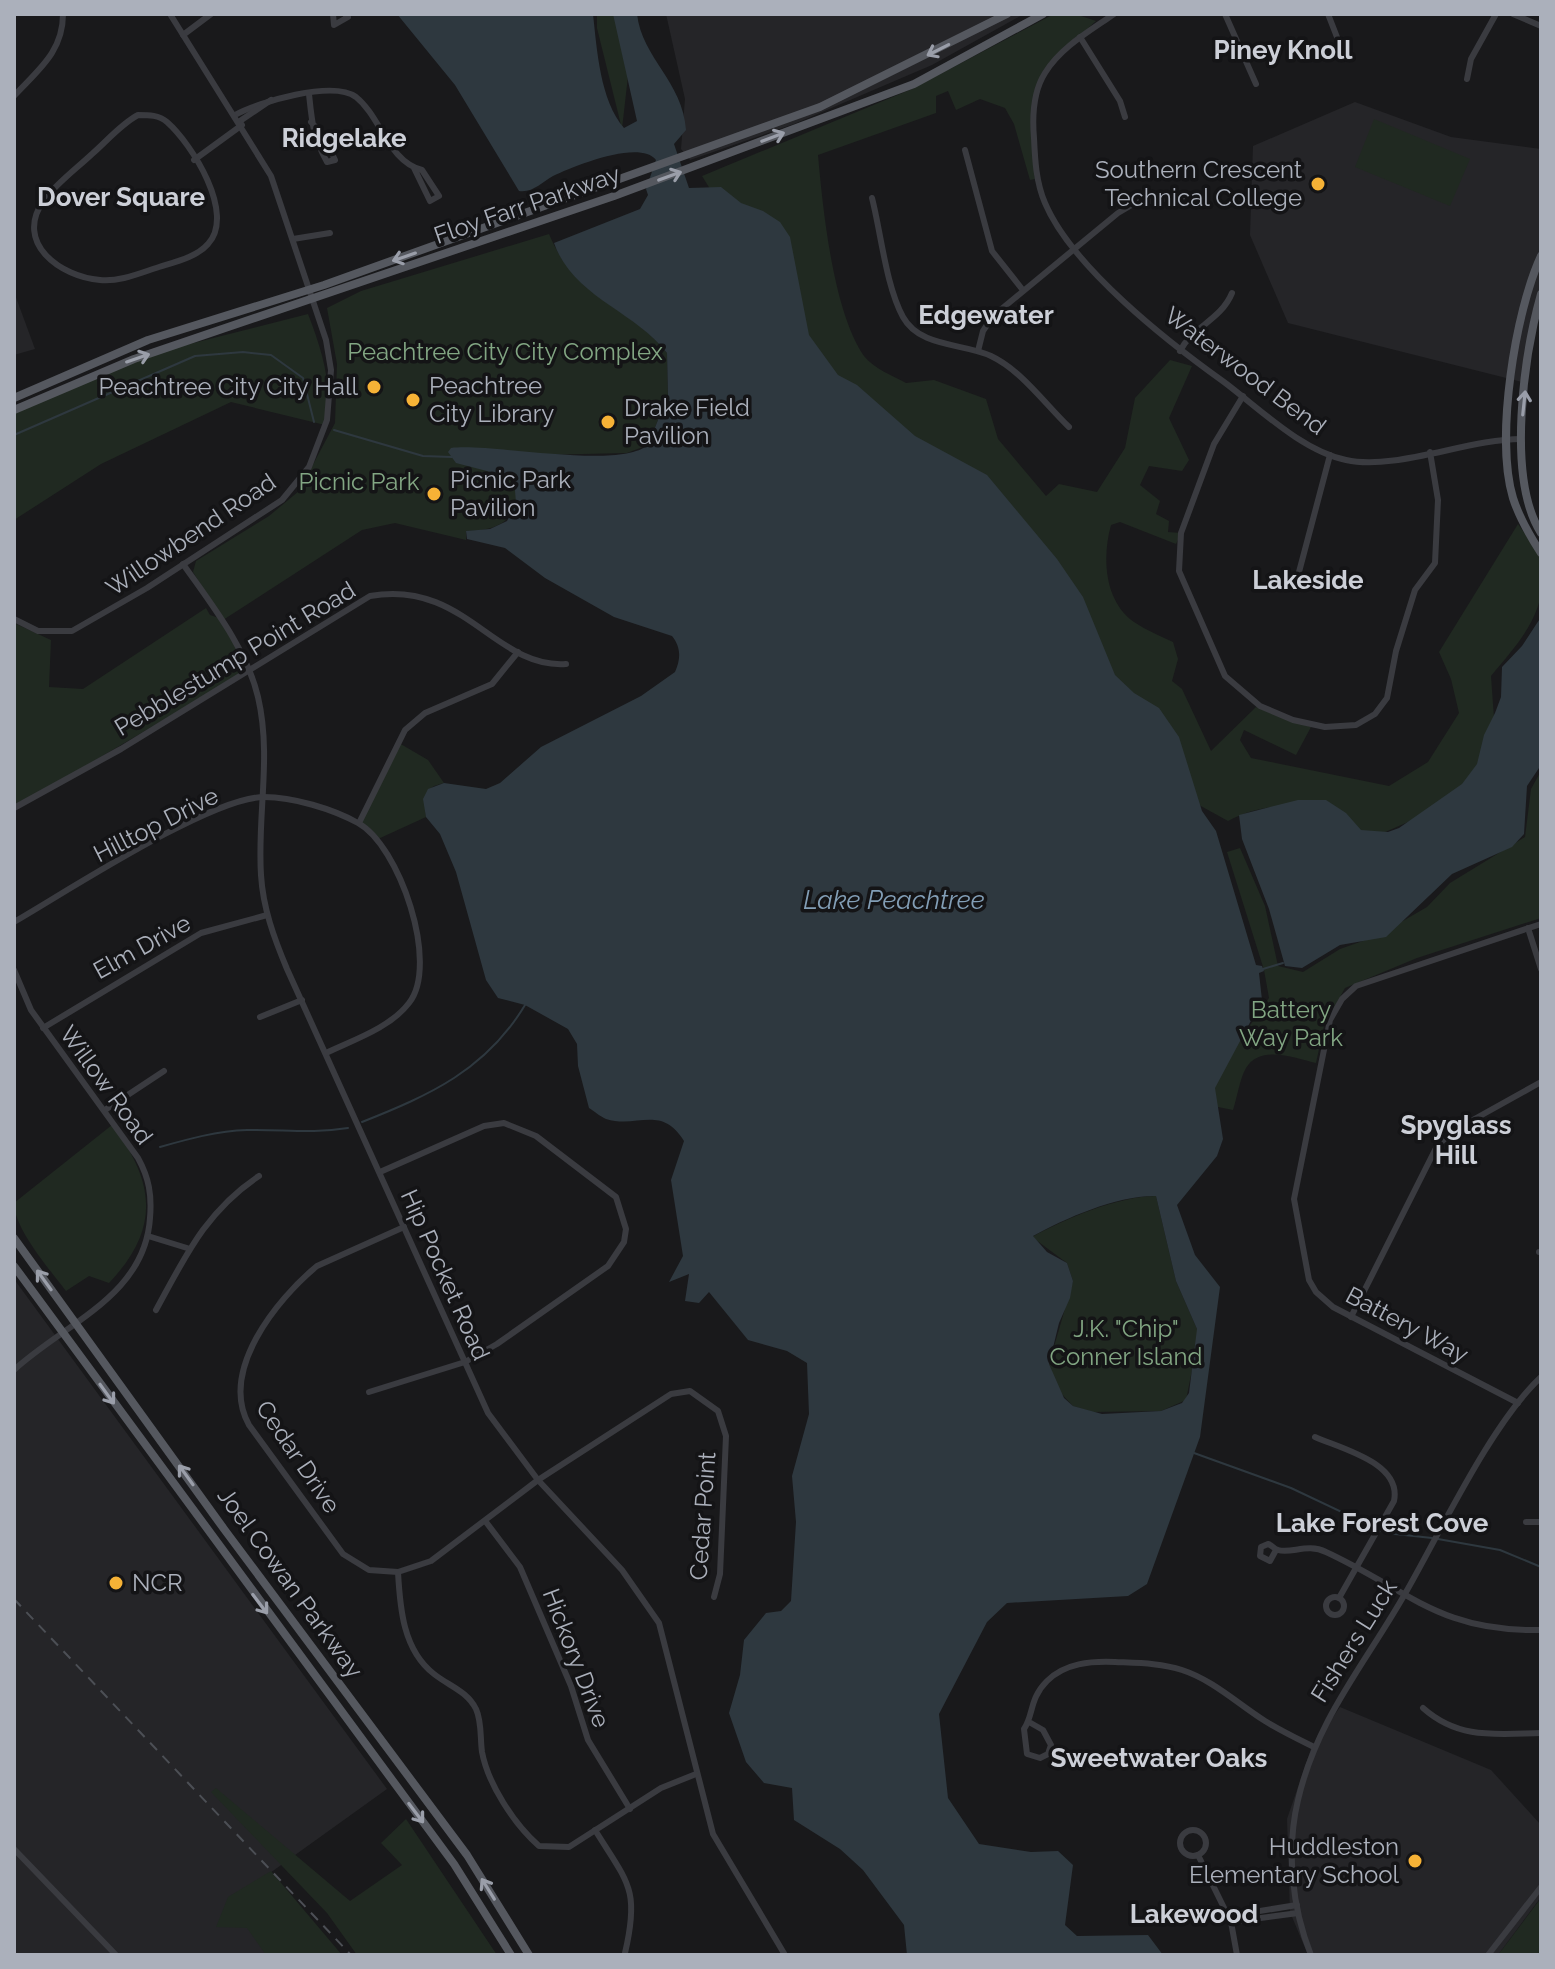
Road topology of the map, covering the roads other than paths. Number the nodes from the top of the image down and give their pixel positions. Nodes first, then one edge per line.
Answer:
1 (63, 14) edge
2 (170, 14) edge
3 (211, 14) edge
4 (333, 14) edge
5 (345, 14) edge
6 (1007, 14) edge
7 (1043, 14) edge
8 (1114, 14) edge
9 (1225, 14) edge
10 (1328, 14) edge
11 (1496, 14) edge
12 (1513, 14) edge
13 (1541, 26) edge
14 (183, 35) junction
15 (1080, 37) junction
16 (1342, 50) dead end
17 (1467, 79) dead end
18 (1256, 84) dead end
19 (309, 94) junction
20 (14, 96) edge
21 (1125, 117) dead end
22 (239, 120) junction
23 (311, 122) junction
24 (965, 150) dead end
25 (194, 160) junction
26 (414, 168) junction
27 (1193, 195) dead end
28 (872, 198) dead end
29 (330, 233) dead end
30 (293, 239) junction
31 (1074, 247) junction
32 (1541, 256) edge
33 (1022, 289) junction
34 (310, 290) junction
35 (1232, 293) dead end
36 (1541, 294) edge
37 (313, 300) junction
38 (978, 351) junction
39 (1180, 351) junction
40 (1243, 396) junction
41 (14, 398) edge
42 (14, 410) edge
43 (1069, 427) dead end
44 (1508, 439) junction
45 (1521, 439) junction
46 (1430, 452) junction
47 (1330, 455) junction
48 (1541, 533) edge
49 (1541, 552) edge
50 (183, 564) junction
51 (1299, 572) dead end
52 (14, 619) edge
53 (518, 652) junction
54 (566, 664) dead end
55 (250, 669) junction
56 (263, 797) junction
57 (14, 808) edge
58 (359, 823) junction
59 (267, 915) junction
60 (14, 922) edge
61 (1541, 924) edge
62 (1528, 928) junction
63 (1541, 969) edge
64 (14, 970) edge
65 (302, 1000) junction
66 (260, 1017) dead end
67 (43, 1028) junction
68 (326, 1053) junction
69 (164, 1071) dead end
70 (1541, 1082) edge
71 (105, 1110) junction
72 (380, 1172) junction
73 (259, 1176) dead end
74 (404, 1227) junction
75 (148, 1236) junction
76 (14, 1238) edge
77 (187, 1248) junction
78 (14, 1266) edge
79 (156, 1310) dead end
80 (1351, 1317) junction
81 (74, 1322) junction
82 (61, 1331) junction
83 (465, 1362) junction
84 (14, 1370) edge
85 (1541, 1377) edge
86 (369, 1392) dead end
87 (1518, 1403) junction
88 (1315, 1437) dead end
89 (538, 1480) junction
90 (486, 1522) junction
91 (1526, 1522) dead end
92 (1541, 1522) edge
93 (1276, 1550) dead end
94 (1355, 1569) junction
95 (398, 1572) junction
96 (1404, 1596) junction
97 (714, 1597) dead end
98 (1339, 1598) dead end
99 (1541, 1630) edge
100 (1423, 1708) dead end
101 (1029, 1722) junction
102 (1541, 1733) edge
103 (1314, 1747) junction
104 (696, 1774) junction
105 (630, 1809) junction
106 (595, 1830) junction
107 (14, 1849) edge
108 (1198, 1855) junction
109 (1541, 1887) edge
110 (1298, 1909) junction
111 (1230, 1919) junction
112 (625, 1953) dead end
113 (116, 1955) edge
114 (511, 1955) edge
115 (529, 1955) edge
116 (785, 1955) edge
117 (1237, 1955) edge
118 (1311, 1955) edge
119 (1488, 1955) edge

1 - 20 street
2 - 14 street, Willowbend Road
3 - 14 street
4 - 5 street
6 -> 34 main road, Floy Farr Parkway
37 -> 7 main road, Floy Farr Parkway
8 - 15 street, Waterwood Bend
9 - 18 street
10 - 16 street
11 - 17 street
12 - 13 street
14 - 22 street, Willowbend Road
15 - 21 street
15 - 31 street, Waterwood Bend
19 - 22 street
19 - 23 street
19 - 26 street
22 - 25 street
22 - 30 street, Willowbend Road
23 - 23 street
24 - 33 street
25 - 25 street
26 - 26 street
27 - 31 street
28 - 38 street
29 - 30 street
30 - 34 street, Willowbend Road
31 - 33 street
31 - 39 street, Waterwood Bend
32 - 44 main road
33 - 38 street
34 - 37 street, Willowbend Road
34 - 41 main road, Floy Farr Parkway
35 - 39 street
45 -> 36 main road
42 -> 37 main road, Floy Farr Parkway
37 - 50 street, Willowbend Road
38 - 43 street
39 - 40 street, Waterwood Bend
40 - 46 street
40 - 47 street, Waterwood Bend
44 - 45 street, Waterwood Bend
44 - 46 street, Waterwood Bend
44 - 49 main road
45 - 48 main road
46 - 47 street, Waterwood Bend
47 - 51 street
50 - 52 street, Willowbend Road
50 - 55 street, Hip Pocket Road
53 - 54 street, Pebblestump Point Road
53 - 55 street, Pebblestump Point Road
53 - 58 street
55 - 56 street, Hip Pocket Road
55 - 57 street, Pebblestump Point Road
56 - 58 street, Hilltop Drive
56 - 59 street, Hip Pocket Road
56 - 60 street, Hilltop Drive
58 - 68 street, Hilltop Drive
59 - 65 street, Hip Pocket Road
59 - 67 street, Elm Drive
61 - 62 street, Battery Way
62 - 63 street
62 - 80 street, Battery Way
64 - 67 street, Willow Road
65 - 66 street
65 - 68 street, Hip Pocket Road
67 - 71 street, Willow Road
68 - 72 street, Hip Pocket Road
69 - 71 street
70 - 80 street
71 - 75 street, Willow Road
72 - 74 street, Hip Pocket Road
72 - 83 street
73 - 77 street
74 - 83 street, Hip Pocket Road
74 - 95 street, Cedar Drive
75 - 77 street
75 - 81 street, Willow Road
81 -> 76 main road, Joel Cowan Parkway
77 - 79 street
78 - 82 main road, Joel Cowan Parkway
80 - 87 street, Battery Way
81 - 82 street, Willow Road
115 -> 81 main road, Joel Cowan Parkway
82 - 84 street, Willow Road
82 -> 114 main road, Joel Cowan Parkway
83 - 86 street
83 - 89 street, Hip Pocket Road
85 - 87 street, Fishers Luck
87 - 96 street, Fishers Luck
88 - 94 street
89 - 90 street, Cedar Drive
89 - 97 street, Cedar Point
89 - 104 street, Hip Pocket Road
90 - 95 street, Cedar Drive
90 - 105 street, Hickory Drive
91 - 92 street
93 - 94 street
94 - 96 street
94 - 98 street
95 - 106 street
96 - 99 street
96 - 103 street, Fishers Luck
100 - 102 street
101 - 101 street
101 - 103 street
103 - 110 street, Fishers Luck
104 - 105 street
104 - 116 street, Hip Pocket Road
105 - 106 street
106 - 112 street
107 - 113 street
108 - 108 street
108 - 111 street
109 - 119 street
110 - 111 street
110 - 118 street, Fishers Luck
111 - 117 street

